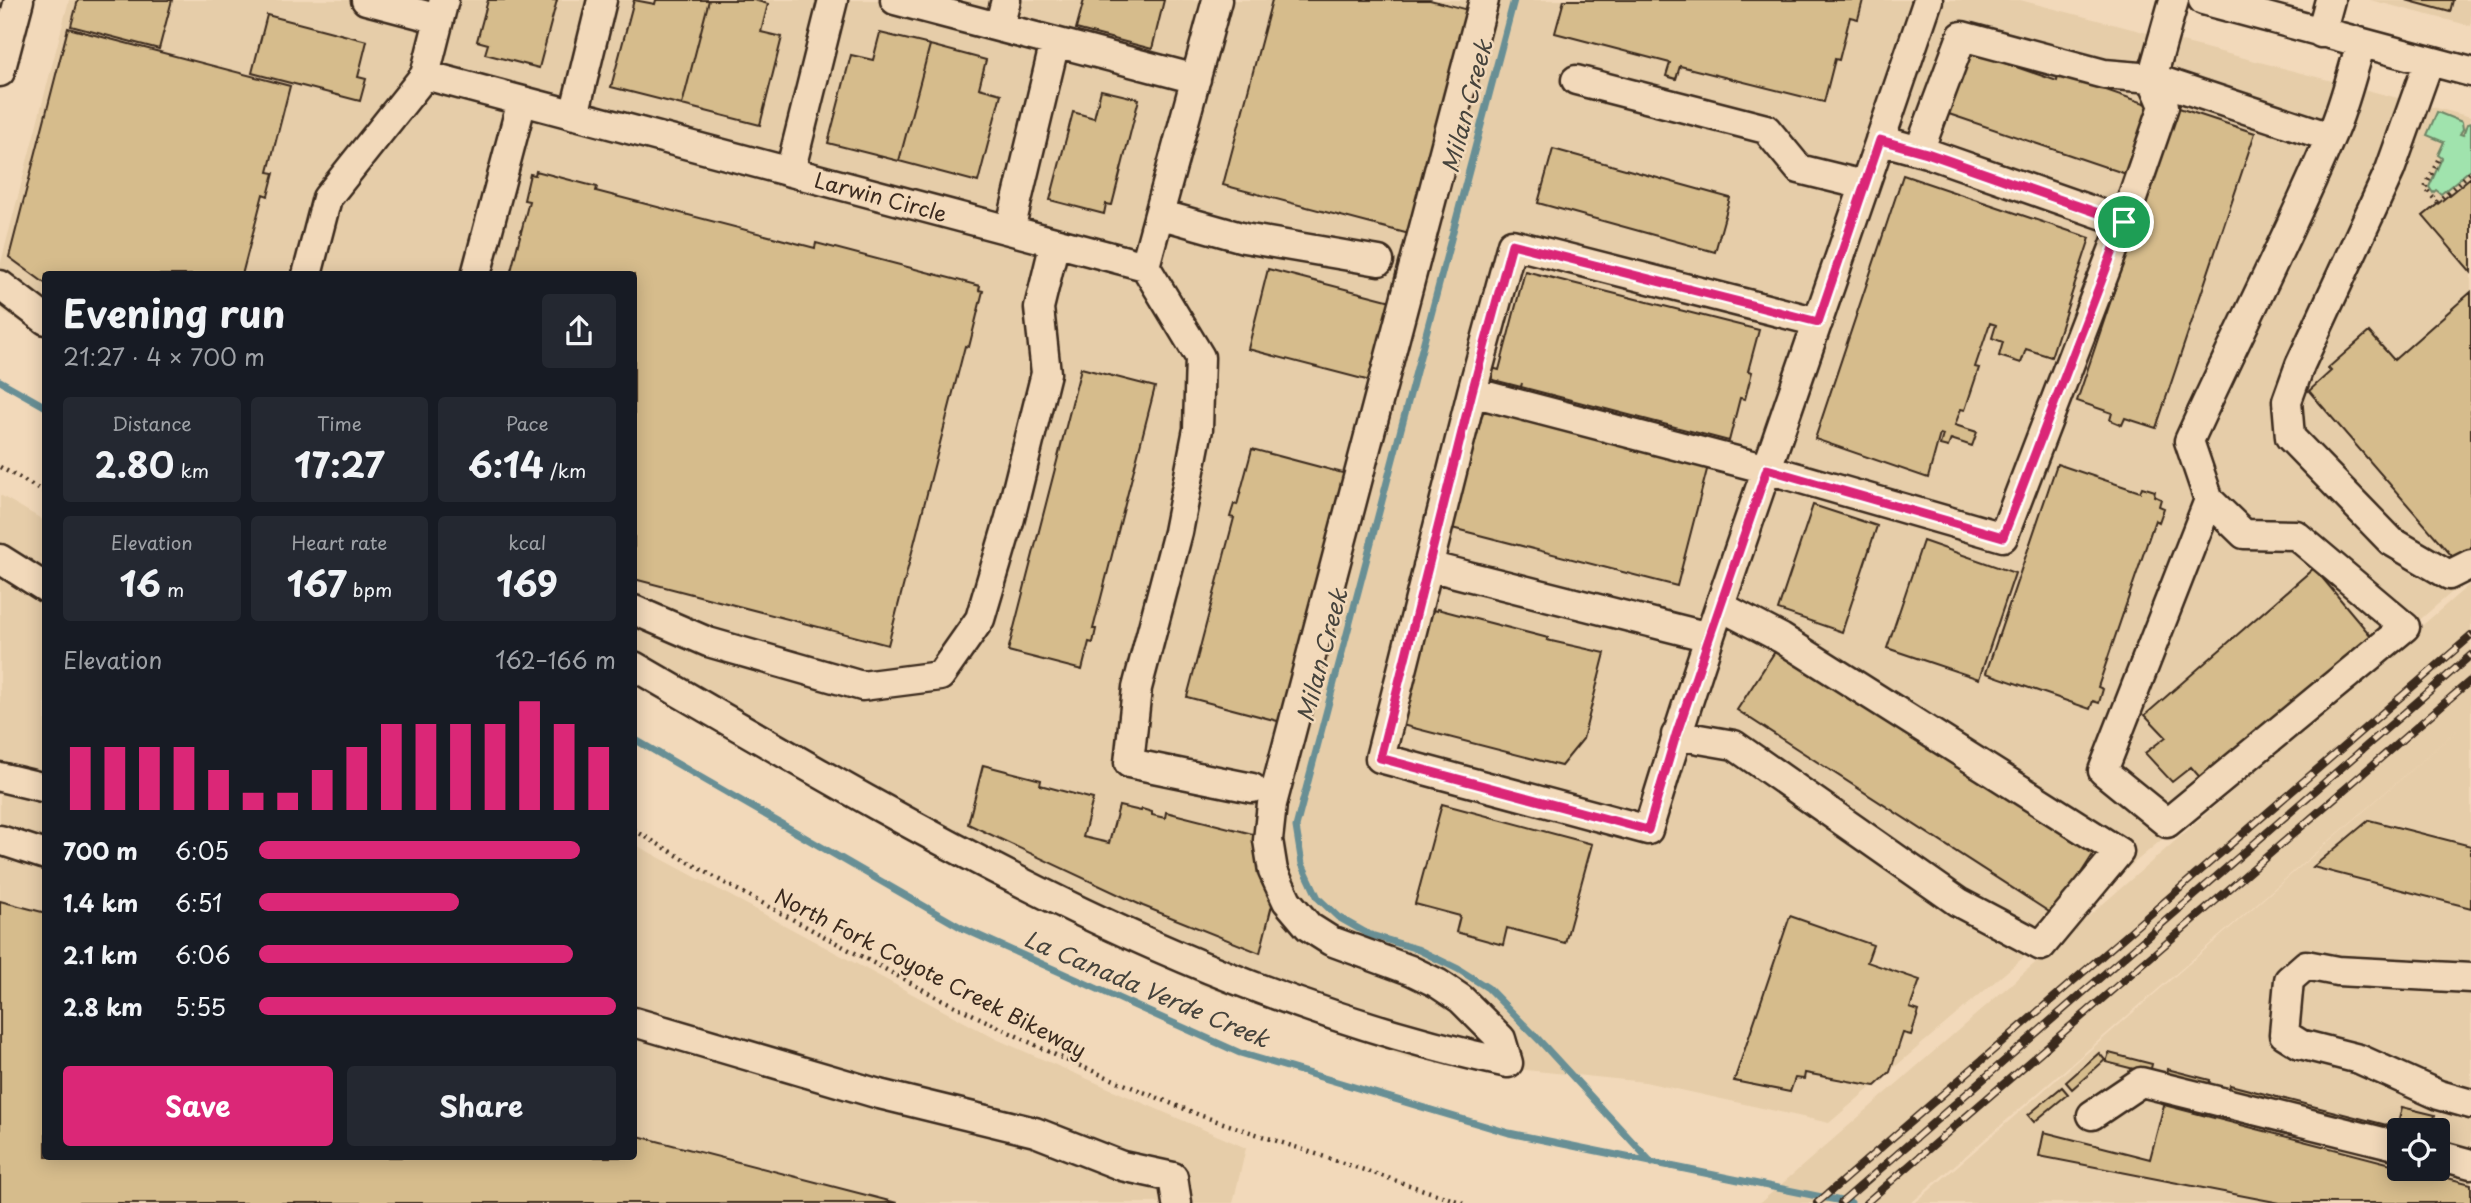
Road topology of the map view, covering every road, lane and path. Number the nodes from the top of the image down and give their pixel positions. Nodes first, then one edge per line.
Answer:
1 (19, 0) edge
2 (366, 0) edge
3 (602, 0) edge
4 (833, 0) edge
5 (895, 0) edge
6 (1006, 0) edge
7 (1217, 0) edge
8 (1484, 0) edge
9 (1928, 0) edge
10 (2174, 0) edge
11 (2203, 0) edge
12 (2330, 0) edge
13 (441, 9) edge
14 (999, 27) junction
15 (2321, 33) junction
16 (1055, 42) junction
17 (2361, 44) junction
18 (2429, 61) junction
19 (0, 72) edge
20 (2471, 72) edge
21 (425, 75) junction
22 (2152, 78) junction
23 (1196, 79) junction
24 (1576, 80) dead end
25 (522, 101) junction
26 (575, 115) junction
27 (2330, 137) junction
28 (1880, 140) junction
29 (1919, 151) junction
30 (2438, 160) dead end
31 (790, 172) junction
32 (2471, 172) edge
33 (1864, 185) junction
34 (1159, 214) junction
35 (2124, 222) junction
36 (1010, 230) junction
37 (1055, 242) junction
38 (1379, 261) dead end
39 (1145, 266) junction
40 (308, 271) edge
41 (476, 271) edge
42 (0, 285) edge
43 (42, 317) edge
44 (1818, 322) junction
45 (1472, 392) junction
46 (0, 467) edge
47 (1767, 469) junction
48 (42, 491) edge
49 (2209, 500) junction
50 (0, 559) edge
51 (2471, 564) edge
52 (1428, 566) junction
53 (42, 585) edge
54 (1720, 606) junction
55 (637, 611) edge
56 (1709, 637) junction
57 (637, 668) edge
58 (1676, 735) junction
59 (0, 777) edge
60 (42, 787) edge
61 (1252, 788) dead end
62 (637, 832) edge
63 (0, 840) edge
64 (42, 854) edge
65 (2471, 978) edge
66 (637, 1024) edge
67 (2471, 1104) edge
68 (2092, 1115) dead end
69 (2387, 1143) edge
70 (2450, 1158) edge
71 (2471, 1164) edge
72 (1177, 1203) edge
73 (1463, 1203) edge

1 - 19 street
2 - 13 street
3 - 26 street
4 - 31 street
5 - 14 street
6 - 14 street
7 - 23 street
8 - 57 street
9 - 28 street
10 - 22 street
11 - 15 street
12 - 15 street
13 - 21 street
14 - 16 street
15 - 17 street
16 - 23 street
16 - 36 street
17 - 18 street
17 - 27 street
18 - 20 street
18 - 51 street
21 - 25 street, Larwin Circle
21 - 40 street
22 - 27 street
22 - 29 street
22 - 35 street
23 - 34 street
24 - 33 street
25 - 26 street, Larwin Circle
25 - 41 street
26 - 31 street, Larwin Circle
27 - 49 street
28 - 29 street
28 - 33 street
29 - 35 street
30 - 32 path
31 - 36 street, Larwin Circle
33 - 44 street
34 - 38 street
34 - 39 street
35 - 47 street
36 - 37 street, Larwin Circle
37 - 39 street, Larwin Circle
37 - 55 street
39 - 61 street
42 - 43 street
44 - 45 street
44 - 47 street
45 - 47 street
45 - 52 street
46 - 48 path
47 - 54 street
49 - 49 street
50 - 53 street
52 - 56 street
52 - 58 street
54 - 56 street
54 - 58 street
56 - 58 street
59 - 60 street
62 - 73 path, North Fork Coyote Creek Bikeway
63 - 64 street
65 - 67 street
66 - 72 street
68 - 69 street
70 - 71 street

